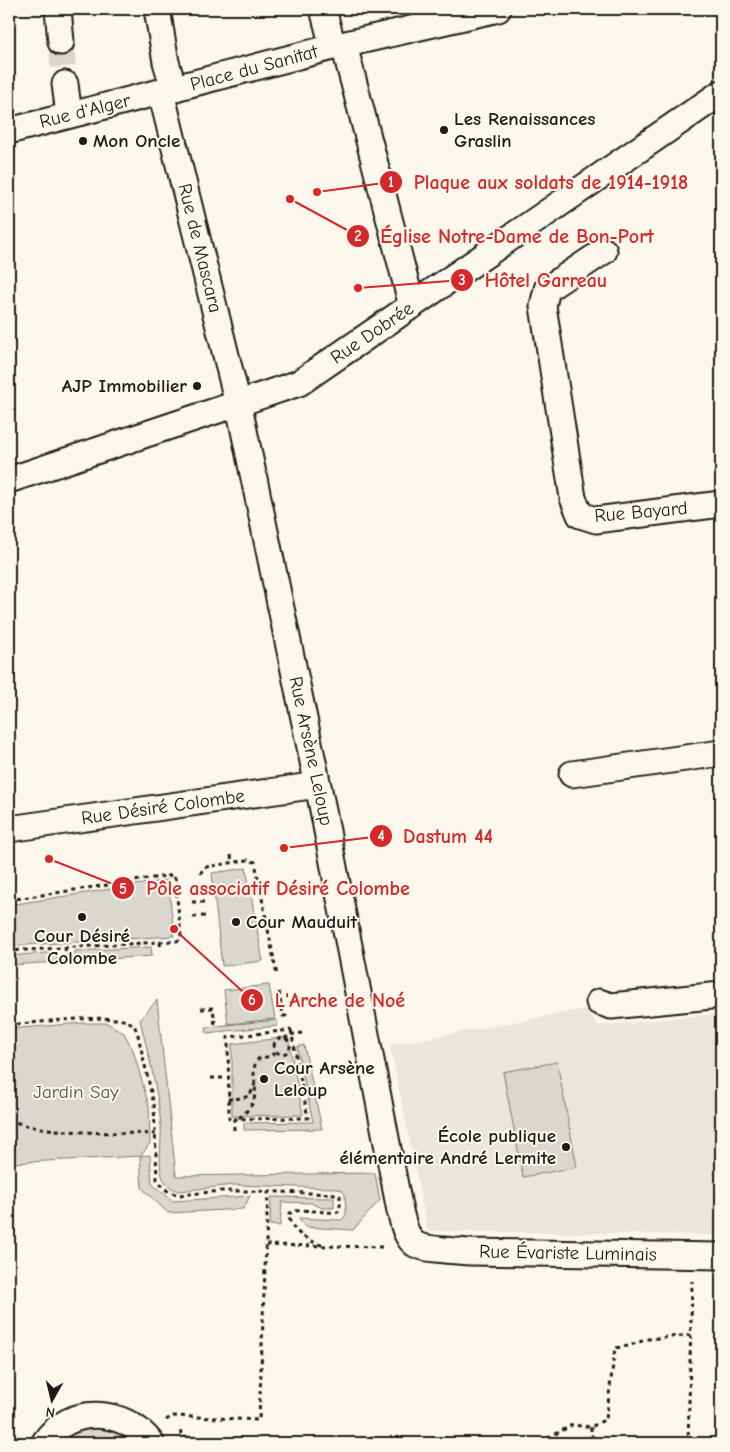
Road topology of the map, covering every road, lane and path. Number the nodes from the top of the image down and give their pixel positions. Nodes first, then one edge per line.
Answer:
1 (58, 9) edge
2 (157, 9) edge
3 (322, 9) edge
4 (498, 9) edge
5 (61, 42) tunnel mouth
6 (339, 46) junction
7 (65, 84) tunnel mouth
8 (167, 90) junction
9 (721, 93) edge
10 (69, 116) junction
11 (9, 131) edge
12 (604, 251) dead end
13 (412, 306) junction
14 (238, 404) junction
15 (9, 480) edge
16 (721, 504) edge
17 (721, 753) edge
18 (572, 774) dead end
19 (318, 785) junction
20 (9, 828) edge
21 (231, 855) dead end
22 (232, 862) junction
23 (201, 874) dead end
24 (191, 887) dead end
25 (203, 887) dead end
26 (9, 900) edge
27 (192, 902) dead end
28 (204, 902) dead end
29 (205, 916) dead end
30 (193, 918) dead end
31 (160, 942) junction
32 (65, 947) junction
33 (160, 950) dead end
34 (9, 951) edge
35 (66, 956) dead end
36 (276, 976) dead end
37 (280, 992) dead end
38 (721, 995) edge
39 (599, 1002) dead end
40 (201, 1009) dead end
41 (286, 1018) dead end
42 (9, 1025) edge
43 (215, 1025) dead end
44 (302, 1033) dead end
45 (291, 1035) junction
46 (285, 1039) junction
47 (276, 1051) junction
48 (212, 1078) dead end
49 (228, 1078) junction
50 (256, 1080) junction
51 (228, 1100) junction
52 (236, 1119) junction
53 (9, 1120) edge
54 (234, 1130) dead end
55 (156, 1134) junction
56 (268, 1192) junction
57 (266, 1245) junction
58 (325, 1246) junction
59 (404, 1246) junction
60 (692, 1255) junction
61 (721, 1256) edge
62 (691, 1335) junction
63 (173, 1416) dead end
64 (591, 1427) junction
65 (181, 1430) dead end
66 (44, 1443) edge
67 (151, 1443) edge
68 (180, 1443) edge
69 (542, 1443) edge
70 (598, 1443) edge
71 (688, 1443) edge

1 - 5 street
2 - 8 street, Place du Sanitat
3 - 6 street, Place du Sanitat
4 - 6 street
6 - 8 street, Place du Sanitat
6 - 13 street
7 - 10 street
8 - 10 street, Rue d'Alger
8 - 14 street, Rue de Mascara
9 - 13 street, Rue Dobrée
10 - 11 street, Rue d'Alger
12 - 16 street, Rue Bayard
13 - 14 street, Rue Dobrée
14 - 15 street, Rue Dobrée
14 - 19 street, Rue Arsène Leloup
17 - 18 street
19 - 20 street, Rue Désiré Colombe
19 - 59 street, Rue Arsène Leloup
21 - 22 path
22 - 23 path
22 - 36 path
24 - 25 path
26 - 31 path
27 - 28 path
29 - 30 path
31 - 32 path
31 - 33 path
32 - 34 path
32 - 35 path
37 - 41 path
38 - 39 street
40 - 43 path
42 - 55 path
44 - 45 path
45 - 46 path
45 - 49 path
45 - 52 path
46 - 47 path
46 - 47 path
47 - 50 path
48 - 49 path
49 - 51 path
50 - 51 path
50 - 52 path
51 - 52 path
52 - 54 path
53 - 55 path
55 - 56 path
56 - 57 path
56 - 58 path
57 - 58 path
57 - 63 path
58 - 59 path
59 - 60 street, Rue Évariste Luminais
60 - 61 street, Rue Évariste Luminais
60 - 62 path
62 - 64 path
62 - 71 path
64 - 69 path
64 - 70 path
65 - 68 path
66 - 67 street

